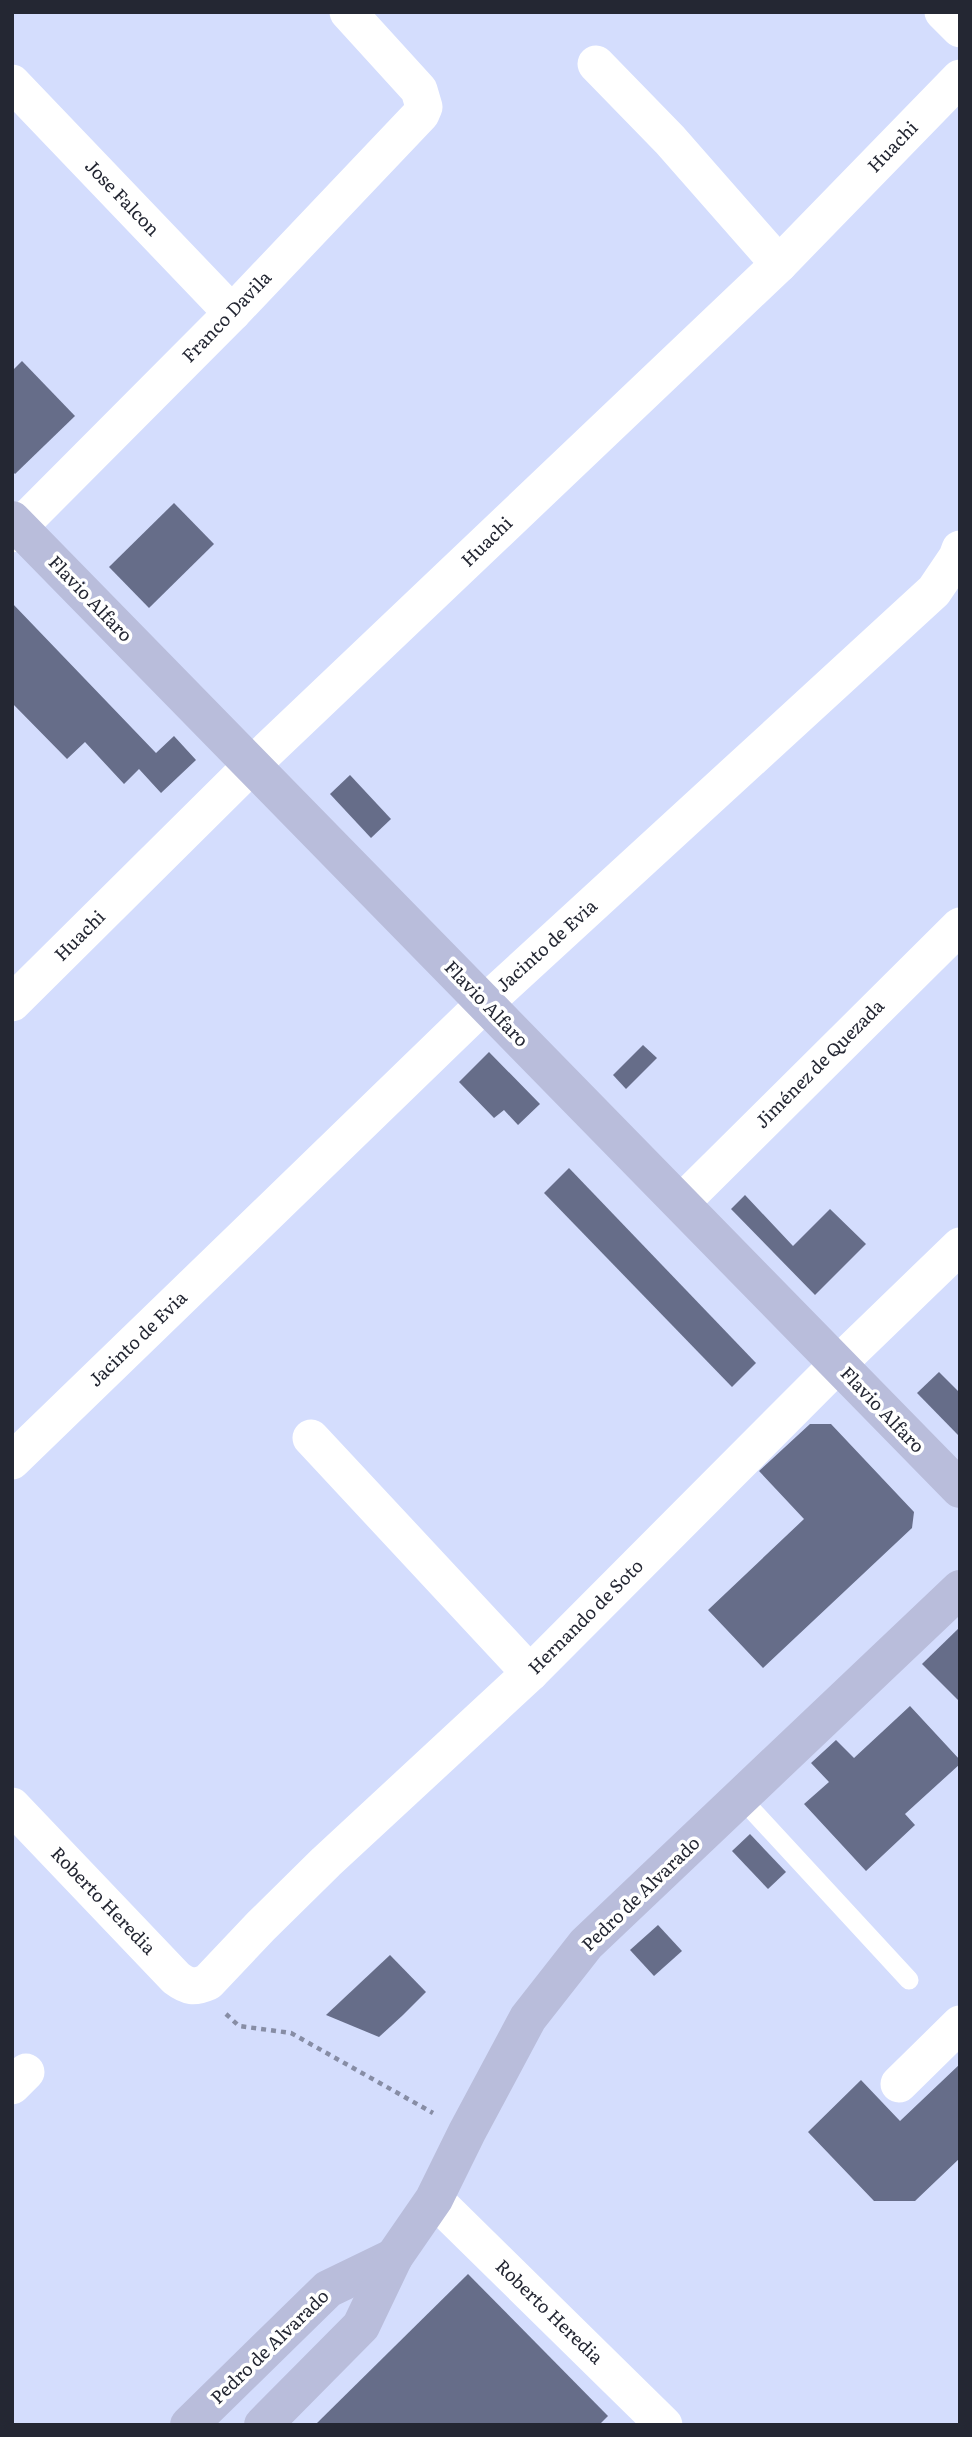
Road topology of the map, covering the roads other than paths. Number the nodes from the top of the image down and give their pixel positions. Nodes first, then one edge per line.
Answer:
1 (348, 12) edge
2 (943, 12) edge
3 (960, 29) edge
4 (596, 64) dead end
5 (960, 78) edge
6 (12, 83) edge
7 (779, 264) junction
8 (232, 313) junction
9 (15, 527) edge
10 (960, 549) edge
11 (252, 765) junction
12 (960, 926) edge
13 (12, 1003) edge
14 (485, 1003) junction
15 (681, 1203) junction
16 (960, 1246) edge
17 (838, 1364) junction
18 (312, 1438) dead end
19 (12, 1461) edge
20 (960, 1489) edge
21 (960, 1589) edge
22 (530, 1673) junction
23 (741, 1798) junction
24 (12, 1806) edge
25 (909, 1980) dead end
26 (203, 1984) joint
27 (960, 2024) edge
28 (899, 2084) dead end
29 (434, 2199) junction
30 (394, 2257) junction
31 (189, 2425) edge
32 (263, 2425) edge
33 (664, 2425) edge

1 - 8 street, Franco Davila
2 - 3 street
4 - 7 street
5 - 7 street, Huachi
6 - 8 street, Jose Falcon
7 - 11 street, Huachi
8 - 9 street, Franco Davila
9 - 11 street, Flavio Alfaro
10 - 14 street, Jacinto de Evia
11 - 13 street, Huachi
11 - 14 street, Flavio Alfaro
12 - 15 street, Jiménez de Quezada
14 - 15 street, Flavio Alfaro
14 - 19 street, Jacinto de Evia
15 - 17 street, Flavio Alfaro
16 - 17 street, Hernando de Soto
17 - 20 street, Flavio Alfaro
17 - 22 street, Hernando de Soto
18 - 22 street
21 - 23 street, Pedro de Alvarado
22 - 26 street, Hernando de Soto
23 - 25 lane
23 - 29 street, Pedro de Alvarado
24 - 26 street, Roberto Heredia
27 - 28 street
29 - 30 street, Pedro de Alvarado
29 - 33 street, Roberto Heredia
30 - 31 street, Pedro de Alvarado
30 - 32 street, Pedro de Alvarado

